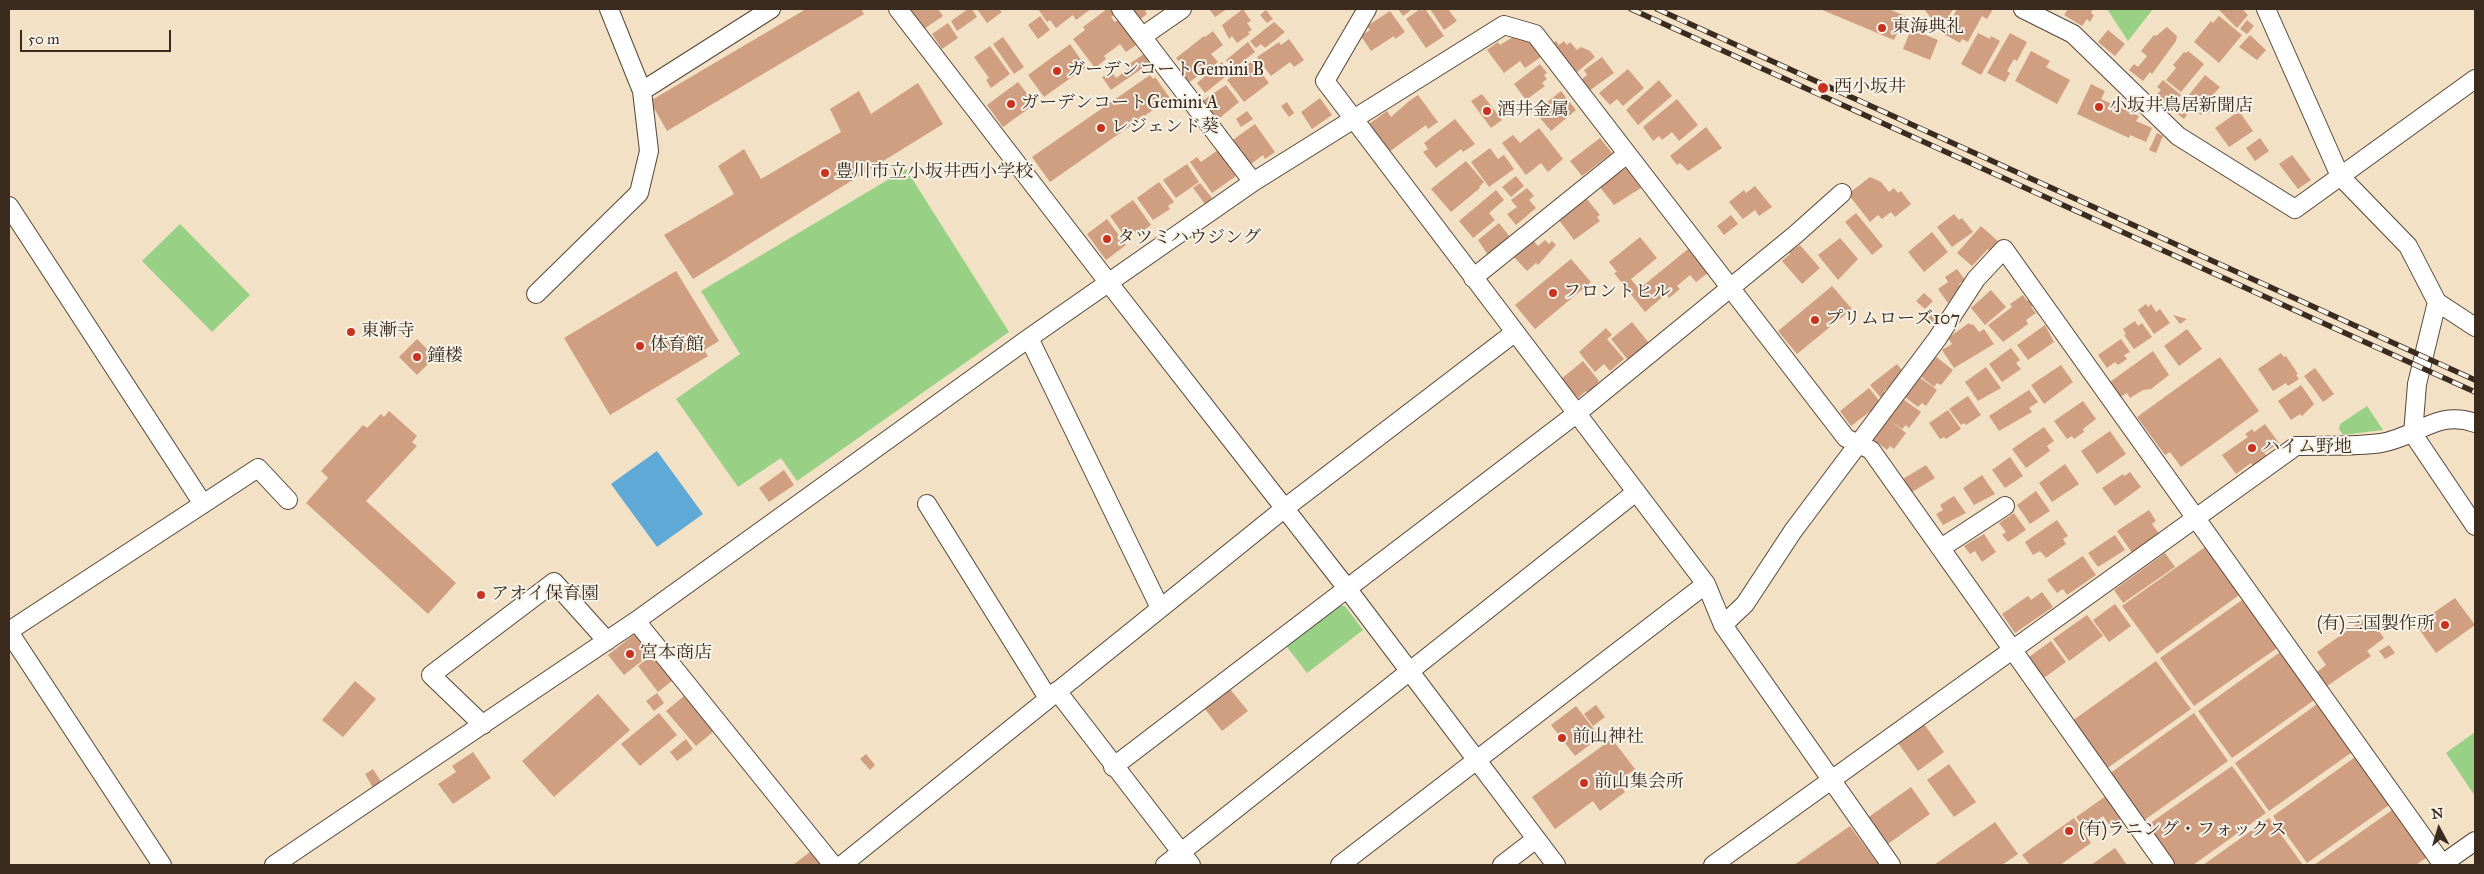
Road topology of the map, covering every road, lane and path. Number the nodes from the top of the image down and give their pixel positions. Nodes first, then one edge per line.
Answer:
1 (609, 9) edge
2 (771, 9) edge
3 (898, 9) edge
4 (1121, 9) edge
5 (1182, 9) edge
6 (1367, 9) edge
7 (2023, 9) edge
8 (2266, 9) edge
9 (1143, 36) junction
10 (2475, 79) edge
11 (642, 91) junction
12 (1352, 119) junction
13 (1627, 154) junction
14 (2340, 176) junction
15 (1253, 182) junction
16 (1842, 193) dead end
17 (9, 206) edge
18 (1472, 278) junction
19 (1108, 282) junction
20 (1730, 288) junction
21 (536, 294) dead end
22 (2438, 302) junction
23 (2475, 327) edge
24 (1514, 333) junction
25 (1029, 338) junction
26 (1576, 414) junction
27 (2475, 423) edge
28 (2412, 434) junction
29 (1858, 444) junction
30 (1636, 492) junction
31 (288, 500) dead end
32 (203, 504) junction
33 (927, 504) dead end
34 (2005, 506) dead end
35 (1285, 508) junction
36 (2197, 519) junction
37 (2475, 526) edge
38 (1940, 548) junction
39 (1706, 584) junction
40 (1346, 587) junction
41 (1160, 608) junction
42 (636, 621) junction
43 (1723, 625) junction
44 (9, 632) edge
45 (607, 641) junction
46 (2014, 651) junction
47 (1410, 673) junction
48 (1052, 695) junction
49 (483, 725) junction
50 (1477, 760) junction
51 (1113, 767) junction
52 (1831, 781) junction
53 (1536, 839) junction
54 (2475, 841) edge
55 (1186, 859) edge
56 (162, 865) edge
57 (274, 865) edge
58 (833, 865) edge
59 (842, 865) edge
60 (1165, 865) edge
61 (1340, 865) edge
62 (1502, 865) edge
63 (1556, 865) edge
64 (1713, 865) edge
65 (1891, 865) edge
66 (2165, 865) edge
67 (2442, 865) edge

1 - 11 street
2 - 11 street
3 - 19 street
4 - 9 street
5 - 9 street
6 - 12 street
7 - 14 street
8 - 14 street
9 - 15 street
10 - 14 street
11 - 21 street
12 - 13 street
12 - 15 street
12 - 18 street
13 - 18 street
13 - 20 street
14 - 22 street
15 - 19 street
16 - 20 street
17 - 32 street
18 - 24 street
19 - 25 street
19 - 35 street
20 - 26 street
20 - 29 street
22 - 23 street
22 - 28 street
24 - 26 street
24 - 35 street
25 - 41 street
25 - 42 street
26 - 30 street
26 - 40 street
27 - 28 street
28 - 36 street
28 - 37 street
29 - 36 street
29 - 38 street
29 - 43 street
30 - 39 street
30 - 47 street
31 - 32 street
32 - 44 street
33 - 48 street
34 - 38 street
35 - 40 street
35 - 41 street
36 - 46 street
36 - 67 street
38 - 46 street
39 - 43 street
39 - 50 street
40 - 47 street
40 - 51 street
41 - 48 street
42 - 45 street
42 - 58 street
43 - 52 street
44 - 56 street
45 - 49 street
45 - 49 street
46 - 52 street
46 - 66 street
47 - 50 street
47 - 55 street
48 - 51 street
48 - 59 street
49 - 57 street
50 - 53 street
50 - 61 street
51 - 55 street
52 - 64 street
52 - 65 street
53 - 62 street
53 - 63 street
54 - 67 street
55 - 60 street

